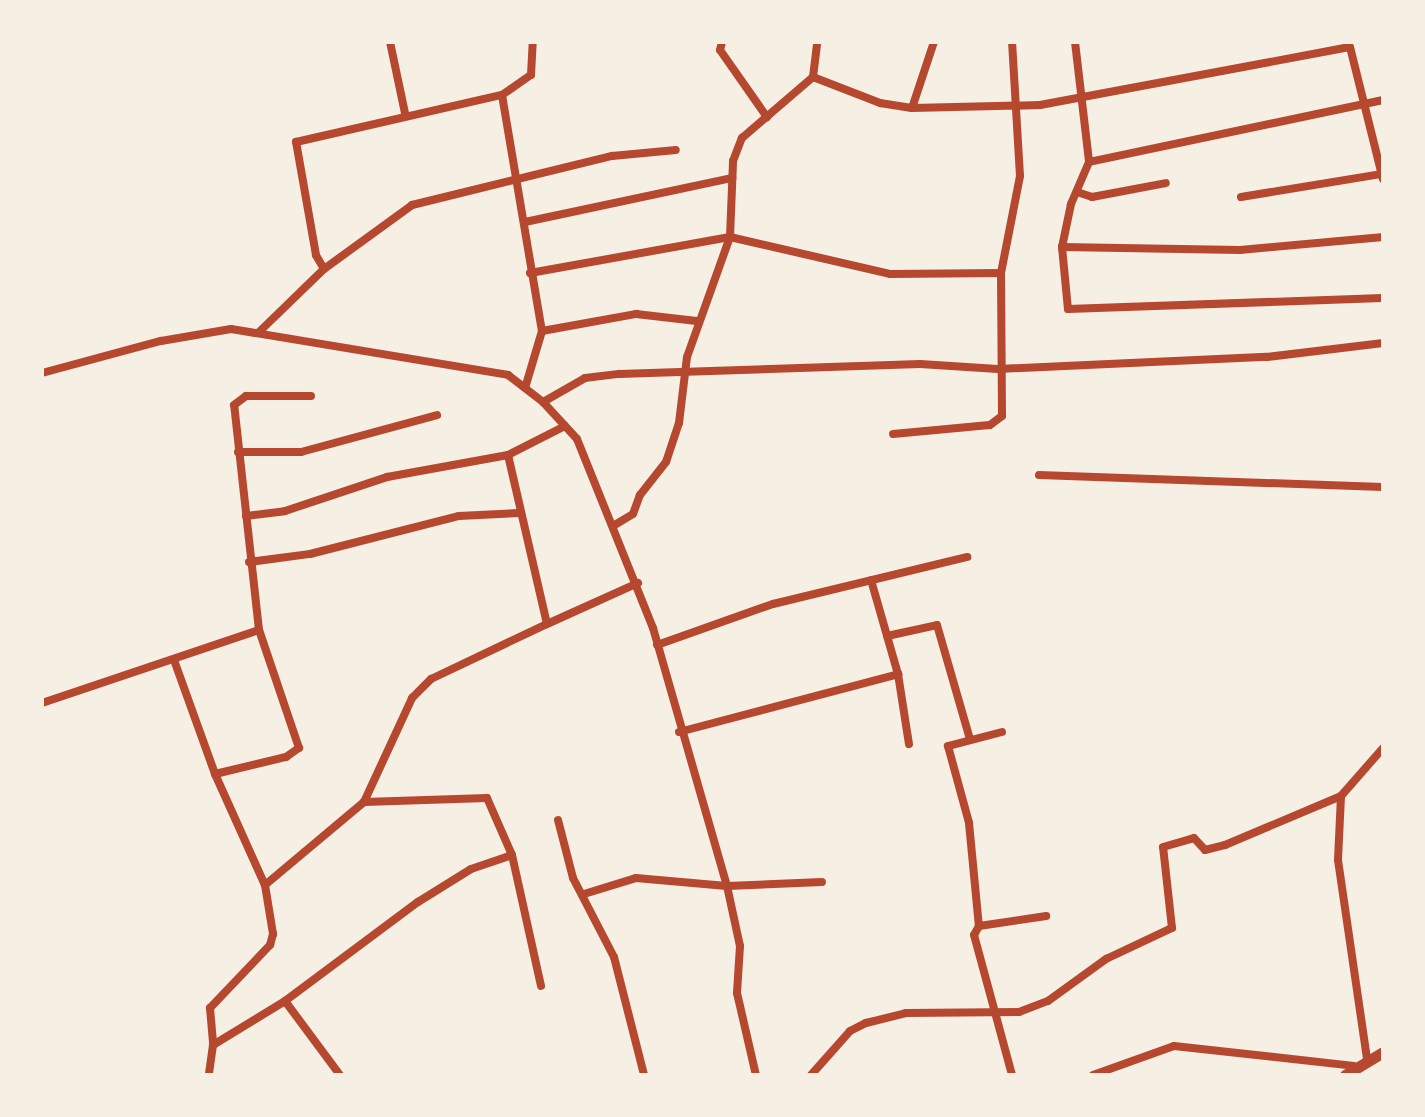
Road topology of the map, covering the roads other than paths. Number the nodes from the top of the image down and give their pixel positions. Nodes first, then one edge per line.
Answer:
1 (390, 42) edge
2 (533, 42) edge
3 (722, 42) edge
4 (817, 42) edge
5 (934, 42) edge
6 (1012, 42) edge
7 (1075, 42) edge
8 (1360, 42) edge
9 (1350, 47) junction
10 (813, 77) junction
11 (502, 95) junction
12 (1083, 98) junction
13 (1383, 100) edge
14 (1364, 102) junction
15 (1017, 106) junction
16 (912, 108) junction
17 (405, 113) junction
18 (767, 117) junction
19 (676, 150) dead end
20 (1089, 162) junction
21 (1383, 176) edge
22 (732, 178) junction
23 (515, 182) junction
24 (1166, 183) dead end
25 (1077, 192) junction
26 (1241, 197) dead end
27 (525, 222) junction
28 (730, 237) junction
29 (1383, 237) edge
30 (1062, 247) junction
31 (324, 269) junction
32 (530, 273) junction
33 (1001, 273) junction
34 (1383, 298) edge
35 (697, 321) junction
36 (542, 331) junction
37 (258, 333) junction
38 (1383, 343) edge
39 (998, 369) junction
40 (42, 373) edge
41 (685, 375) junction
42 (525, 388) junction
43 (311, 396) dead end
44 (543, 402) junction
45 (437, 415) dead end
46 (565, 426) junction
47 (893, 434) dead end
48 (238, 452) junction
49 (508, 455) junction
50 (1039, 475) dead end
51 (1383, 487) edge
52 (518, 513) junction
53 (246, 516) junction
54 (613, 526) junction
55 (967, 557) dead end
56 (249, 562) junction
57 (871, 580) junction
58 (638, 583) junction
59 (547, 624) junction
60 (259, 630) junction
61 (887, 636) junction
62 (657, 645) junction
63 (174, 660) junction
64 (898, 674) junction
65 (42, 703) edge
66 (679, 732) junction
67 (1002, 732) dead end
68 (970, 739) junction
69 (909, 744) dead end
70 (1383, 748) edge
71 (215, 774) junction
72 (1341, 796) junction
73 (364, 802) junction
74 (558, 820) dead end
75 (512, 855) junction
76 (822, 882) dead end
77 (265, 885) junction
78 (727, 886) junction
79 (584, 894) junction
80 (1046, 916) dead end
81 (979, 926) junction
82 (541, 986) dead end
83 (285, 1001) junction
84 (997, 1011) junction
85 (213, 1045) junction
86 (1383, 1052) edge
87 (1367, 1059) junction
88 (1350, 1070) edge
89 (209, 1075) edge
90 (340, 1075) edge
91 (644, 1075) edge
92 (756, 1075) edge
93 (811, 1075) edge
94 (1012, 1075) edge
95 (1093, 1075) edge

1 - 17 street
2 - 11 street
3 - 18 street
4 - 10 street
5 - 16 street
6 - 15 street
7 - 12 street
8 - 9 street
9 - 12 street
9 - 14 street
10 - 16 street
10 - 18 street
11 - 17 street
11 - 23 street
12 - 15 street
12 - 20 street
13 - 14 street
14 - 20 street
14 - 21 street
15 - 16 street
15 - 33 street
17 - 31 street
18 - 22 street
19 - 23 street
20 - 25 street
21 - 26 street
22 - 27 street
22 - 28 street
23 - 27 street
23 - 31 street
24 - 25 street
25 - 30 street
27 - 32 street
28 - 32 street
28 - 33 street
28 - 35 street
29 - 30 street
30 - 34 street
31 - 37 street
32 - 36 street
33 - 39 street
35 - 36 street
35 - 41 street
36 - 42 street
37 - 40 street
37 - 42 street
38 - 39 street
39 - 41 street
39 - 47 street
41 - 44 street
41 - 54 street
42 - 44 street
43 - 48 street
44 - 46 street
45 - 48 street
46 - 49 street
46 - 54 street
48 - 53 street
49 - 52 street
49 - 53 street
50 - 51 street
52 - 56 street
52 - 59 street
53 - 56 street
54 - 58 street
55 - 57 street
56 - 60 street
57 - 61 street
57 - 62 street
58 - 59 street
58 - 62 street
59 - 73 street
60 - 63 street
60 - 71 street
61 - 64 street
61 - 68 street
62 - 66 street
63 - 65 street
63 - 71 street
64 - 66 street
64 - 69 street
66 - 78 street
67 - 68 street
68 - 81 street
70 - 72 street
71 - 77 street
72 - 84 street
72 - 87 street
73 - 75 street
73 - 77 street
74 - 79 street
75 - 82 street
75 - 83 street
76 - 78 street
77 - 85 street
78 - 79 street
78 - 92 street
79 - 91 street
80 - 81 street
81 - 84 street
83 - 85 street
83 - 90 street
84 - 93 street
84 - 94 street
85 - 89 street
86 - 87 street
87 - 88 street
88 - 95 street

